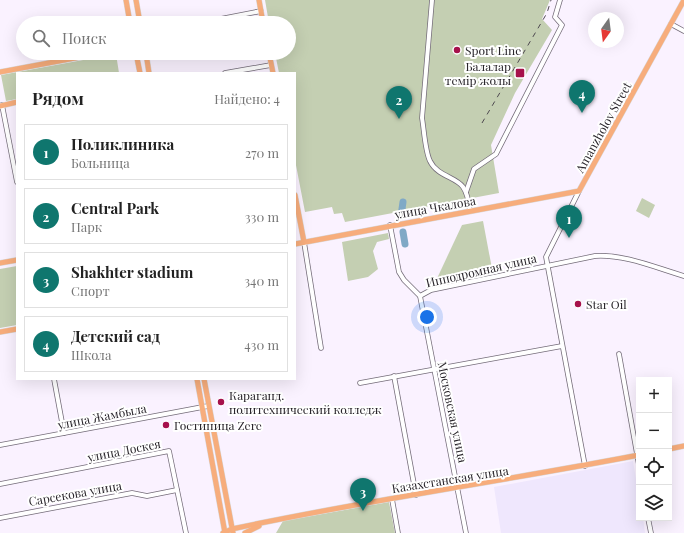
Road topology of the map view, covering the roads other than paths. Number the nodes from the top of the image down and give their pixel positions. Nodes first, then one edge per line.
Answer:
1 (126, 0) edge
2 (136, 0) edge
3 (259, 0) edge
4 (432, 0) edge
5 (560, 0) edge
6 (684, 0) edge
7 (261, 11) junction
8 (129, 16) edge
9 (139, 16) edge
10 (236, 16) edge
11 (262, 16) edge
12 (671, 24) junction
13 (684, 31) edge
14 (64, 60) edge
15 (137, 60) edge
16 (147, 60) edge
17 (270, 60) edge
18 (271, 65) junction
19 (0, 72) edge
20 (140, 72) edge
21 (149, 72) edge
22 (231, 72) edge
23 (272, 72) edge
24 (16, 102) edge
25 (1, 105) edge
26 (16, 177) edge
27 (579, 191) junction
28 (466, 192) junction
29 (296, 200) edge
30 (470, 211) junction
31 (390, 225) junction
32 (304, 242) junction
33 (296, 244) edge
34 (16, 260) edge
35 (0, 263) edge
36 (547, 265) junction
37 (684, 276) edge
38 (420, 296) junction
39 (16, 329) edge
40 (0, 332) edge
41 (562, 346) junction
42 (321, 348) dead end
43 (618, 354) dead end
44 (433, 370) junction
45 (394, 376) junction
46 (54, 380) edge
47 (197, 380) edge
48 (204, 380) edge
49 (360, 383) dead end
50 (206, 407) junction
51 (64, 433) junction
52 (0, 445) edge
53 (684, 446) edge
54 (672, 448) edge
55 (637, 449) edge
56 (636, 455) edge
57 (585, 466) junction
58 (0, 484) edge
59 (458, 488) junction
60 (177, 490) junction
61 (416, 495) junction
62 (392, 499) junction
63 (0, 518) edge
64 (649, 521) edge
65 (264, 523) junction
66 (232, 531) edge
67 (186, 533) edge
68 (224, 533) edge
69 (245, 533) edge
70 (398, 533) edge
71 (466, 533) edge
72 (651, 533) edge

1 - 8 main road
2 - 9 main road
3 - 7 main road
4 - 28 street
5 - 28 street
6 - 12 main road, Amanzholov Street
7 - 10 street
7 - 11 main road
12 - 13 street
12 - 27 main road, Amanzholov Street
14 - 19 main road
15 - 20 main road
16 - 21 main road
17 - 18 main road
18 - 22 street
18 - 23 main road
24 - 25 main road
25 - 26 street
27 - 30 main road, улица Чкалова
27 - 36 street, Amanzholov Street
28 - 30 street
29 - 32 main road
30 - 31 main road, улица Чкалова
31 - 32 main road, улица Чкалова
31 - 38 street
32 - 33 main road, улица Чкалова
32 - 42 street
34 - 35 main road
36 - 37 street, Ипподромная улица
36 - 38 street, Ипподромная улица
36 - 41 street
38 - 44 street, Московская улица
39 - 40 main road
41 - 44 street
41 - 57 street
43 - 55 street
44 - 45 street
44 - 59 street, Московская улица
45 - 49 street
45 - 61 street
46 - 51 street
47 - 50 main road
48 - 50 main road
50 - 51 street, улица Жамбыла
50 - 66 main road
50 - 68 main road
51 - 52 street, улица Жамбыла
53 - 54 main road
56 - 57 main road, Казахстанская улица
57 - 59 main road, Казахстанская улица
58 - 60 street, улица Доскея
59 - 61 main road, Казахстанская улица
59 - 71 street, Московская улица
60 - 63 street, Сарсекова улица
60 - 67 street, улица Доскея
61 - 62 main road, Казахстанская улица
62 - 65 main road, Казахстанская улица
62 - 70 street
64 - 72 street
65 - 66 main road, Казахстанская улица
65 - 69 main road
66 - 68 main road, Казахстанская улица

